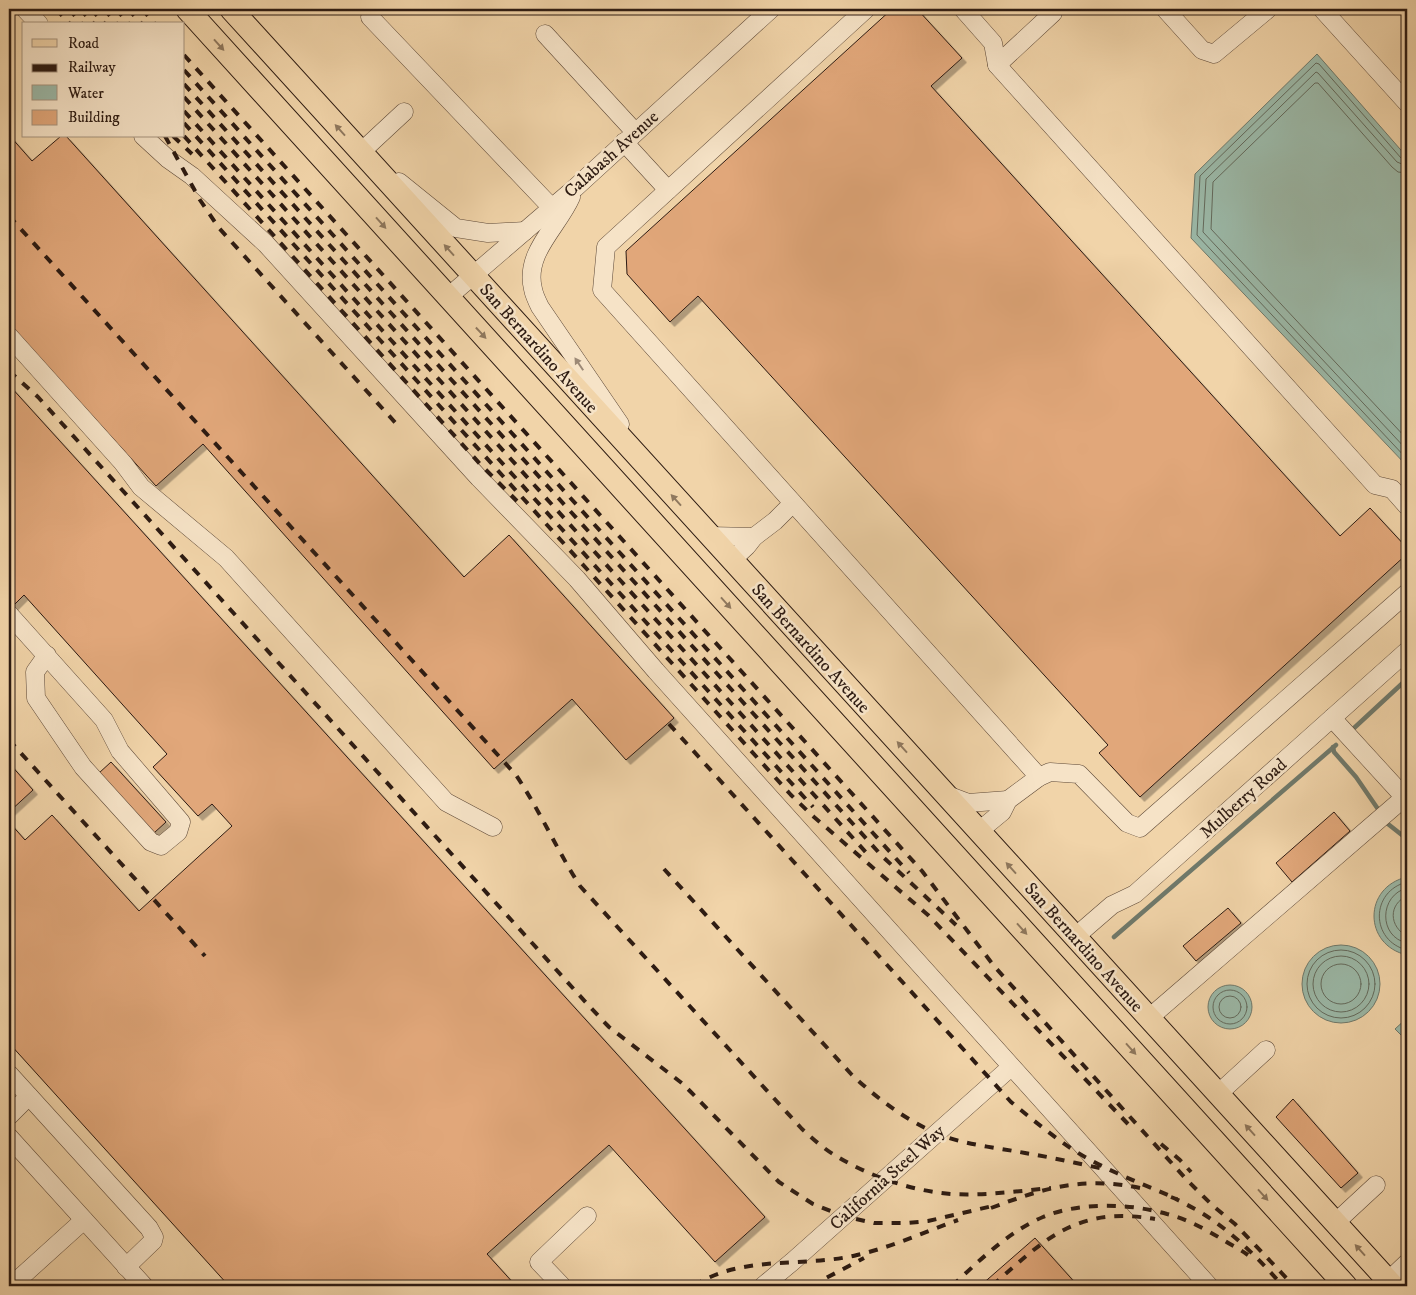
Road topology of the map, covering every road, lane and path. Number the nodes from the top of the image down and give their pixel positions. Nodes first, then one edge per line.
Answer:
1 (25, 9) edge
2 (186, 9) edge
3 (231, 9) edge
4 (771, 9) edge
5 (866, 9) edge
6 (1166, 9) edge
7 (1268, 9) edge
8 (1322, 9) edge
9 (969, 11) edge
10 (1052, 13) dead end
11 (370, 17) dead end
12 (37, 22) edge
13 (545, 34) dead end
14 (997, 65) junction
15 (1407, 103) edge
16 (404, 112) dead end
17 (630, 137) junction
18 (145, 138) edge
19 (361, 152) junction
20 (575, 188) junction
21 (668, 190) junction
22 (552, 208) junction
23 (525, 231) junction
24 (473, 276) junction
25 (448, 297) junction
26 (9, 336) edge
27 (554, 412) junction
28 (655, 477) junction
29 (793, 503) junction
30 (1407, 506) edge
31 (709, 536) junction
32 (754, 537) junction
33 (732, 560) junction
34 (1407, 593) edge
35 (9, 614) edge
36 (1407, 651) edge
37 (47, 655) junction
38 (805, 689) junction
39 (1332, 718) junction
40 (1039, 778) junction
41 (945, 794) junction
42 (1406, 798) edge
43 (1008, 800) junction
44 (493, 827) dead end
45 (979, 832) junction
46 (1075, 937) junction
47 (1149, 1018) junction
48 (1266, 1050) dead end
49 (1011, 1067) junction
50 (9, 1074) edge
51 (1218, 1094) junction
52 (29, 1096) junction
53 (9, 1116) edge
54 (9, 1137) edge
55 (1376, 1185) dead end
56 (587, 1216) dead end
57 (84, 1220) junction
58 (1335, 1223) junction
59 (1407, 1263) edge
60 (126, 1267) junction
61 (1390, 1284) edge
62 (11, 1286) edge
63 (144, 1286) edge
64 (562, 1286) edge
65 (763, 1286) edge
66 (1209, 1286) edge
67 (1346, 1286) edge

1 - 12 street
2 -> 25 main road, San Bernardino Avenue
19 -> 3 main road, San Bernardino Avenue
4 - 17 street, Calabash Avenue
5 - 21 street
6 - 7 street
8 - 15 street
9 - 14 street
10 - 14 street
11 - 22 street
13 - 17 street
14 - 30 street
16 - 19 street
17 - 20 street, Calabash Avenue
17 - 21 street
18 - 49 street
19 - 23 street
24 -> 19 main road, San Bernardino Avenue
20 - 22 street, Calabash Avenue
28 -> 20 street
21 - 29 street
22 - 23 street, Calabash Avenue
23 - 24 street, Calabash Avenue
24 - 25 street, Calabash Avenue
24 - 28 main road, San Bernardino Avenue
25 -> 27 main road, San Bernardino Avenue
26 - 44 street
27 - 33 main road
27 -> 38 main road, San Bernardino Avenue
31 -> 28 main road, San Bernardino Avenue
29 - 32 street
29 - 40 street
31 - 32 street
31 - 33 main road, San Bernardino Avenue
32 - 33 street
41 -> 33 main road, San Bernardino Avenue
34 - 40 street
35 - 37 street
36 - 39 street, Mulberry Road
37 - 37 street
38 - 45 main road
38 -> 67 main road, San Bernardino Avenue
39 - 42 street
39 - 46 street, Mulberry Road
40 - 43 street
41 - 43 street
41 - 45 main road, San Bernardino Avenue
42 - 47 street
43 - 45 street
46 -> 45 main road, San Bernardino Avenue
46 - 47 main road, San Bernardino Avenue
47 - 51 main road, San Bernardino Avenue
48 - 51 street
49 - 65 street, California Steel Way
49 - 66 street
50 - 52 street
58 -> 51 main road, San Bernardino Avenue
52 - 53 street
52 - 60 street
54 - 57 street
55 - 58 street
56 - 64 street
57 - 60 street
57 - 62 street
61 -> 58 main road, San Bernardino Avenue
59 - 61 street
60 - 63 street

